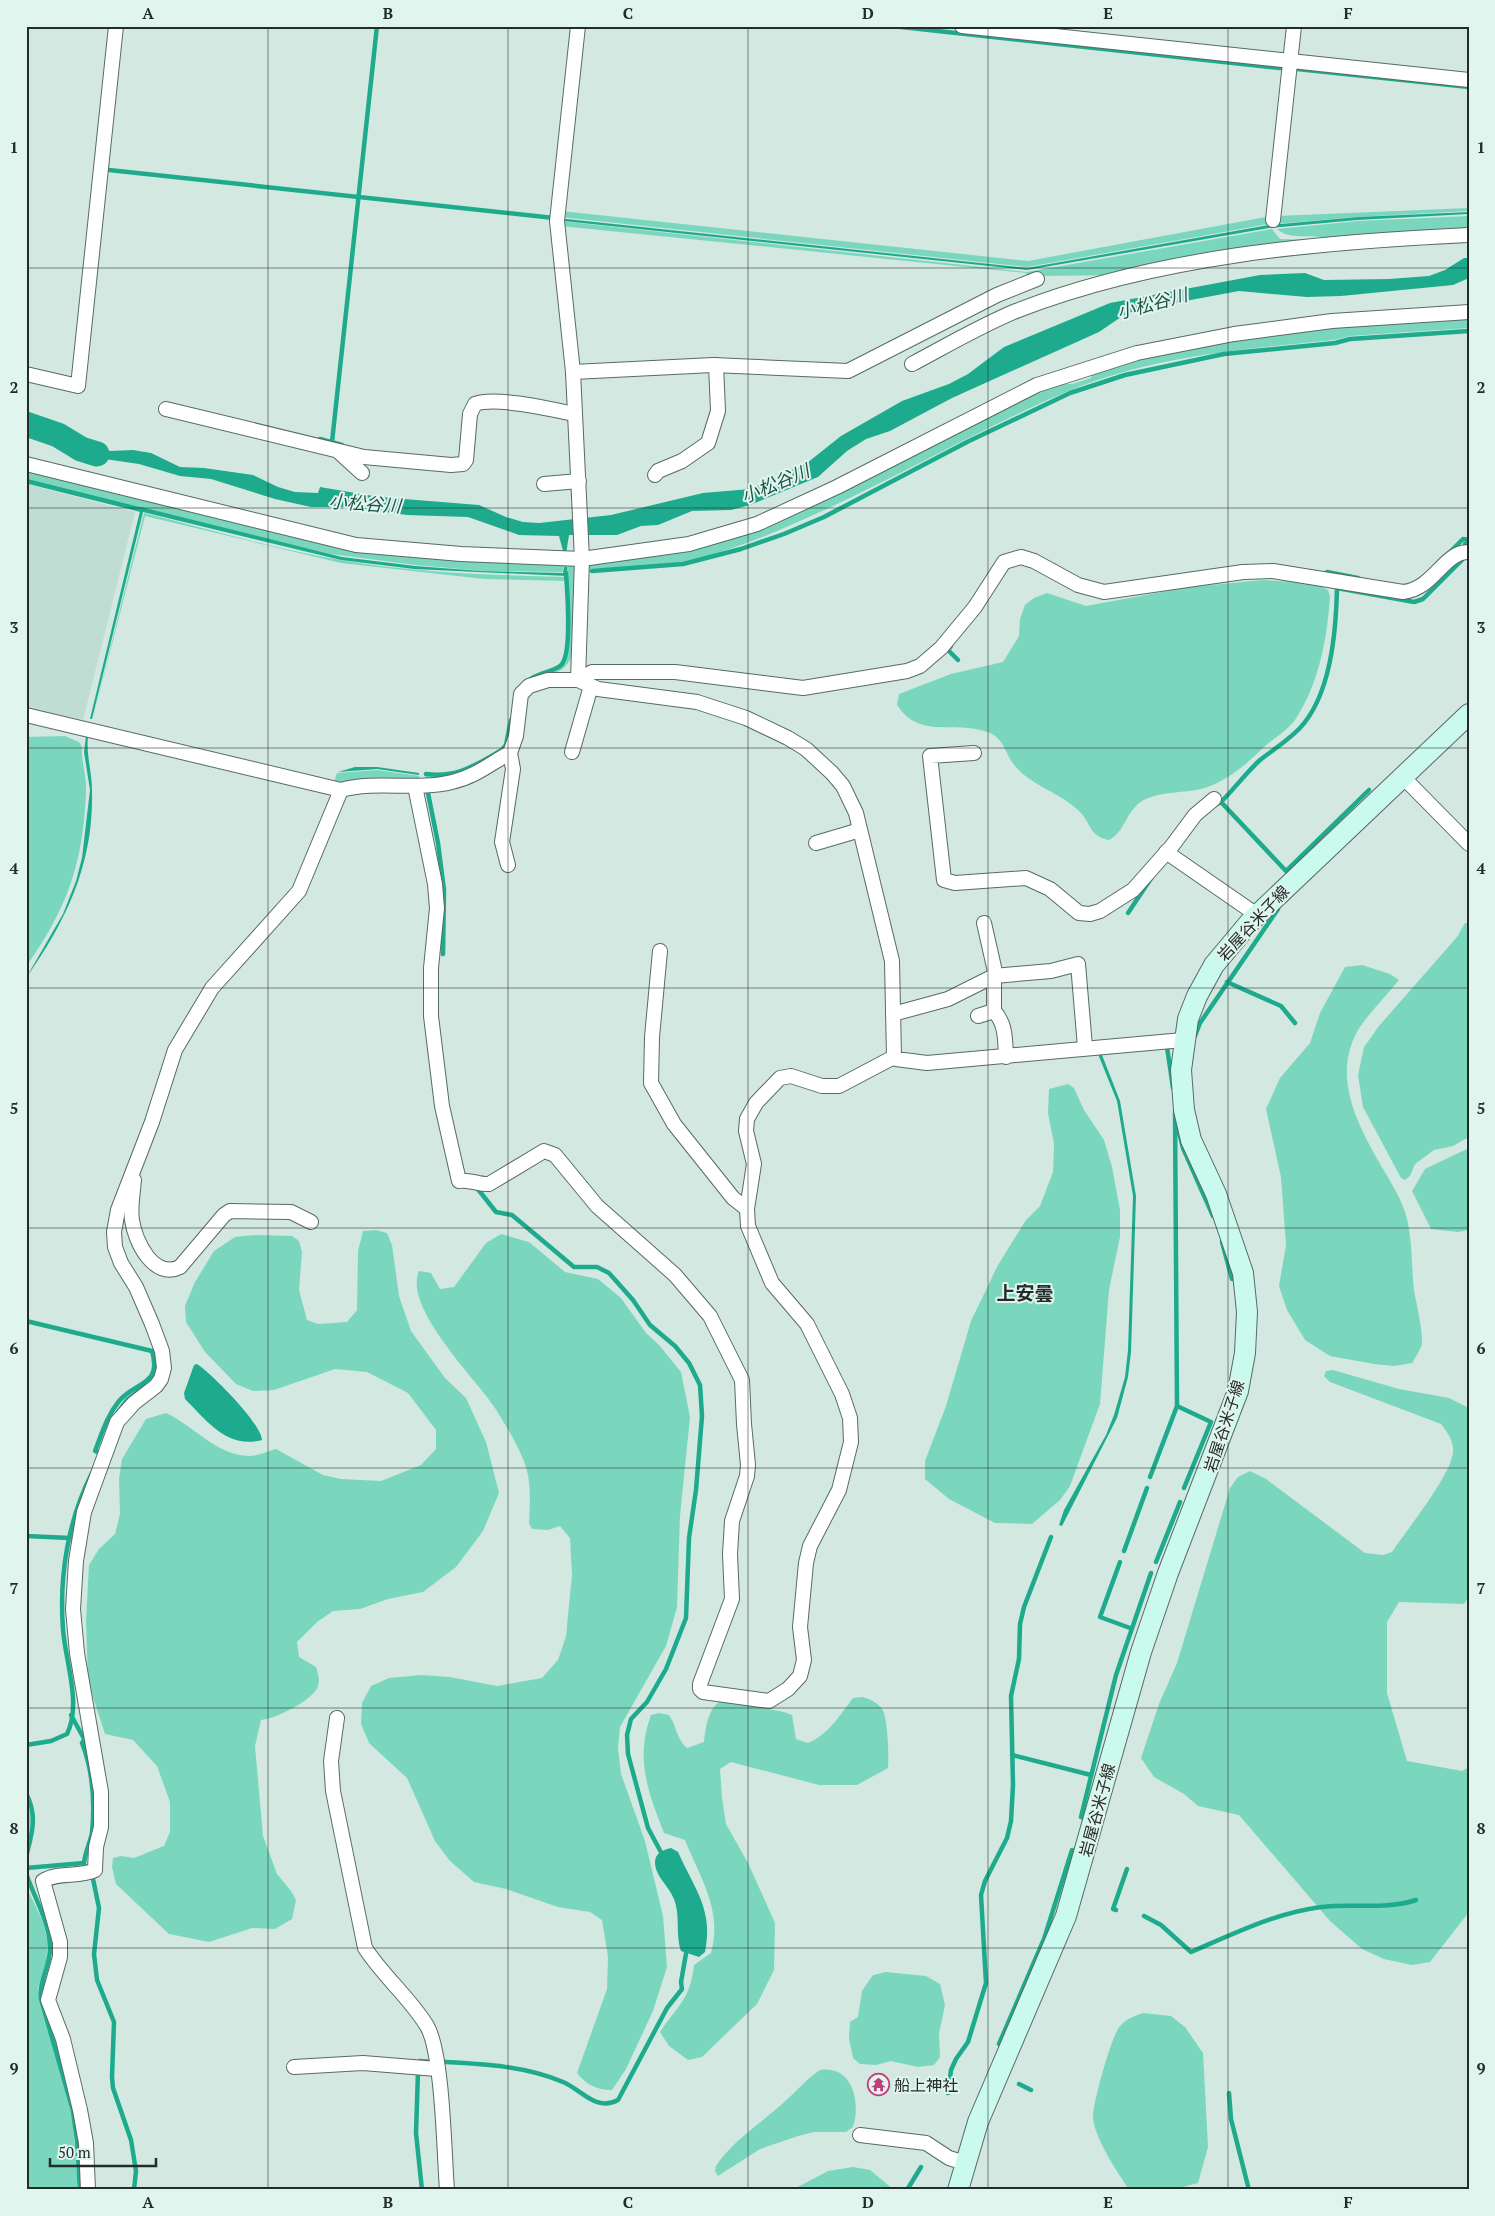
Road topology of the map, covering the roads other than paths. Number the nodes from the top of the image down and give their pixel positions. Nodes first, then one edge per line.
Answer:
1 (116, 26) edge
2 (578, 26) edge
3 (962, 26) edge
4 (1294, 26) edge
5 (1290, 62) junction
6 (1469, 80) edge
7 (1273, 220) dead end
8 (1469, 235) edge
9 (1037, 279) dead end
10 (1469, 312) edge
11 (912, 364) dead end
12 (716, 365) junction
13 (573, 372) junction
14 (26, 374) edge
15 (166, 409) dead end
16 (574, 414) junction
17 (338, 451) junction
18 (26, 464) edge
19 (362, 473) dead end
20 (655, 475) dead end
21 (544, 484) dead end
22 (579, 484) junction
23 (1469, 552) edge
24 (582, 554) junction
25 (585, 683) junction
26 (1469, 714) edge
27 (26, 715) edge
28 (572, 752) dead end
29 (510, 753) junction
30 (974, 754) dead end
31 (1402, 776) junction
32 (415, 786) junction
33 (341, 790) junction
34 (1214, 799) dead end
35 (860, 830) junction
36 (816, 843) dead end
37 (1469, 844) edge
38 (1166, 852) junction
39 (508, 865) dead end
40 (1257, 914) junction
41 (984, 923) dead end
42 (660, 951) dead end
43 (995, 976) junction
44 (994, 1011) junction
45 (893, 1014) junction
46 (978, 1016) dead end
47 (1183, 1040) junction
48 (1085, 1047) junction
49 (894, 1057) junction
50 (1006, 1057) junction
51 (136, 1167) junction
52 (747, 1209) junction
53 (311, 1222) dead end
54 (337, 1718) dead end
55 (294, 2067) dead end
56 (437, 2070) junction
57 (860, 2135) dead end
58 (965, 2163) junction
59 (88, 2190) edge
60 (446, 2190) edge
61 (958, 2190) edge

1 - 14 street
2 - 13 street
3 - 5 street
4 - 5 street
5 - 6 street
5 - 7 street
8 - 11 street
9 - 12 street
10 - 24 street
12 - 13 street
12 - 20 street
13 - 16 street
15 - 17 street
16 - 17 street
16 - 22 street
17 - 19 street
18 - 24 street
21 - 22 street
22 - 24 street
23 - 25 street
24 - 25 street
25 - 28 street
25 - 29 street
25 - 35 street
26 - 31 main road, 岩屋谷米子線
27 - 33 street
29 - 32 street
29 - 39 street
30 - 38 street
31 - 37 street
31 - 40 main road, 岩屋谷米子線
32 - 33 street
32 - 52 street
33 - 51 street
34 - 38 street
35 - 36 street
35 - 45 street
38 - 40 street
40 - 47 main road, 岩屋谷米子線
41 - 43 street
42 - 52 street
43 - 44 street
43 - 45 street
43 - 48 street
44 - 46 street
44 - 50 street
45 - 49 street
47 - 48 street
47 - 58 main road, 岩屋谷米子線
48 - 50 street
49 - 50 street
49 - 52 street
51 - 53 street
51 - 59 street
54 - 56 street
55 - 56 street
56 - 60 street
57 - 58 street
58 - 61 main road, 岩屋谷米子線

